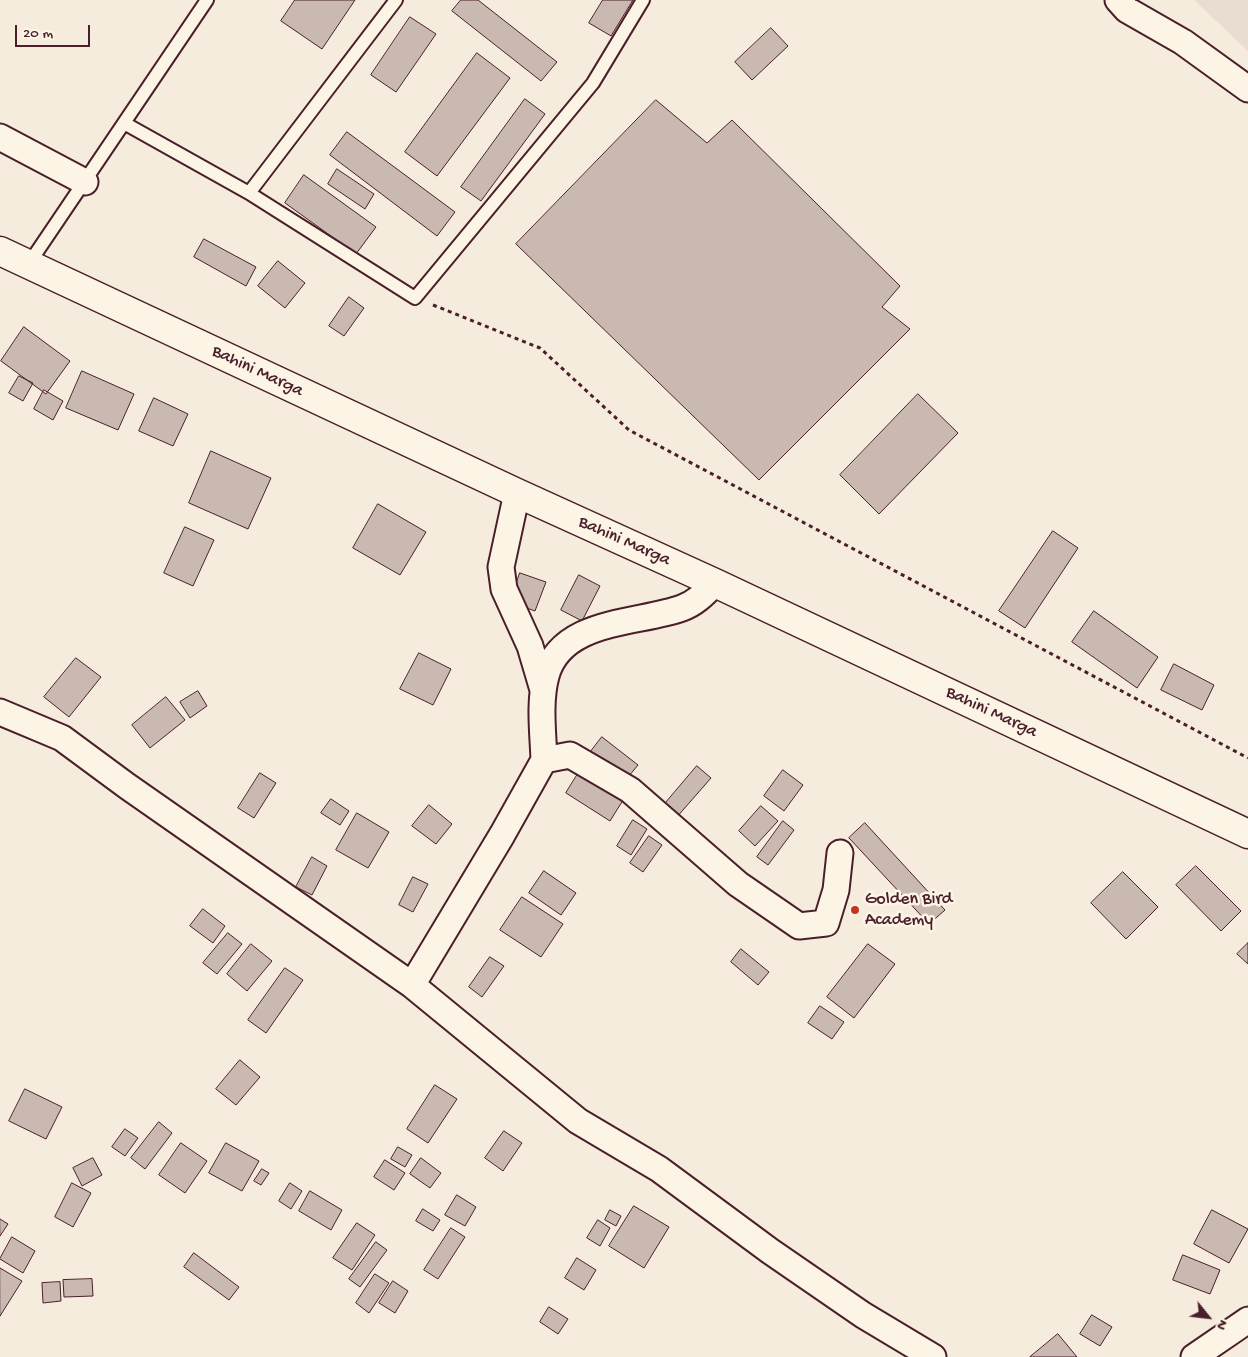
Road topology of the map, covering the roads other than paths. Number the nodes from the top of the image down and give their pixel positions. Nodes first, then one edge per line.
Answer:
1 (207, 0) edge
2 (396, 0) edge
3 (643, 0) edge
4 (1118, 0) edge
5 (1248, 89) edge
6 (124, 123) junction
7 (0, 137) edge
8 (85, 182) junction
9 (249, 193) junction
10 (0, 251) edge
11 (28, 265) junction
12 (517, 494) junction
13 (715, 583) junction
14 (543, 690) junction
15 (0, 712) edge
16 (544, 760) junction
17 (1248, 834) edge
18 (840, 854) dead end
19 (412, 984) junction
20 (1248, 1320) edge
21 (933, 1357) edge
22 (1194, 1357) edge

1 - 6 lane
2 - 9 lane
3 - 9 lane
4 - 5 street
6 - 8 lane
6 - 9 lane
7 - 8 street
8 - 11 lane
10 - 11 street, Bahini Marga
11 - 12 street, Bahini Marga
12 - 13 street, Bahini Marga
12 - 14 street
13 - 14 street
13 - 17 street, Bahini Marga
14 - 16 street
15 - 19 street
16 - 18 street
16 - 19 street
19 - 21 street
20 - 22 street

